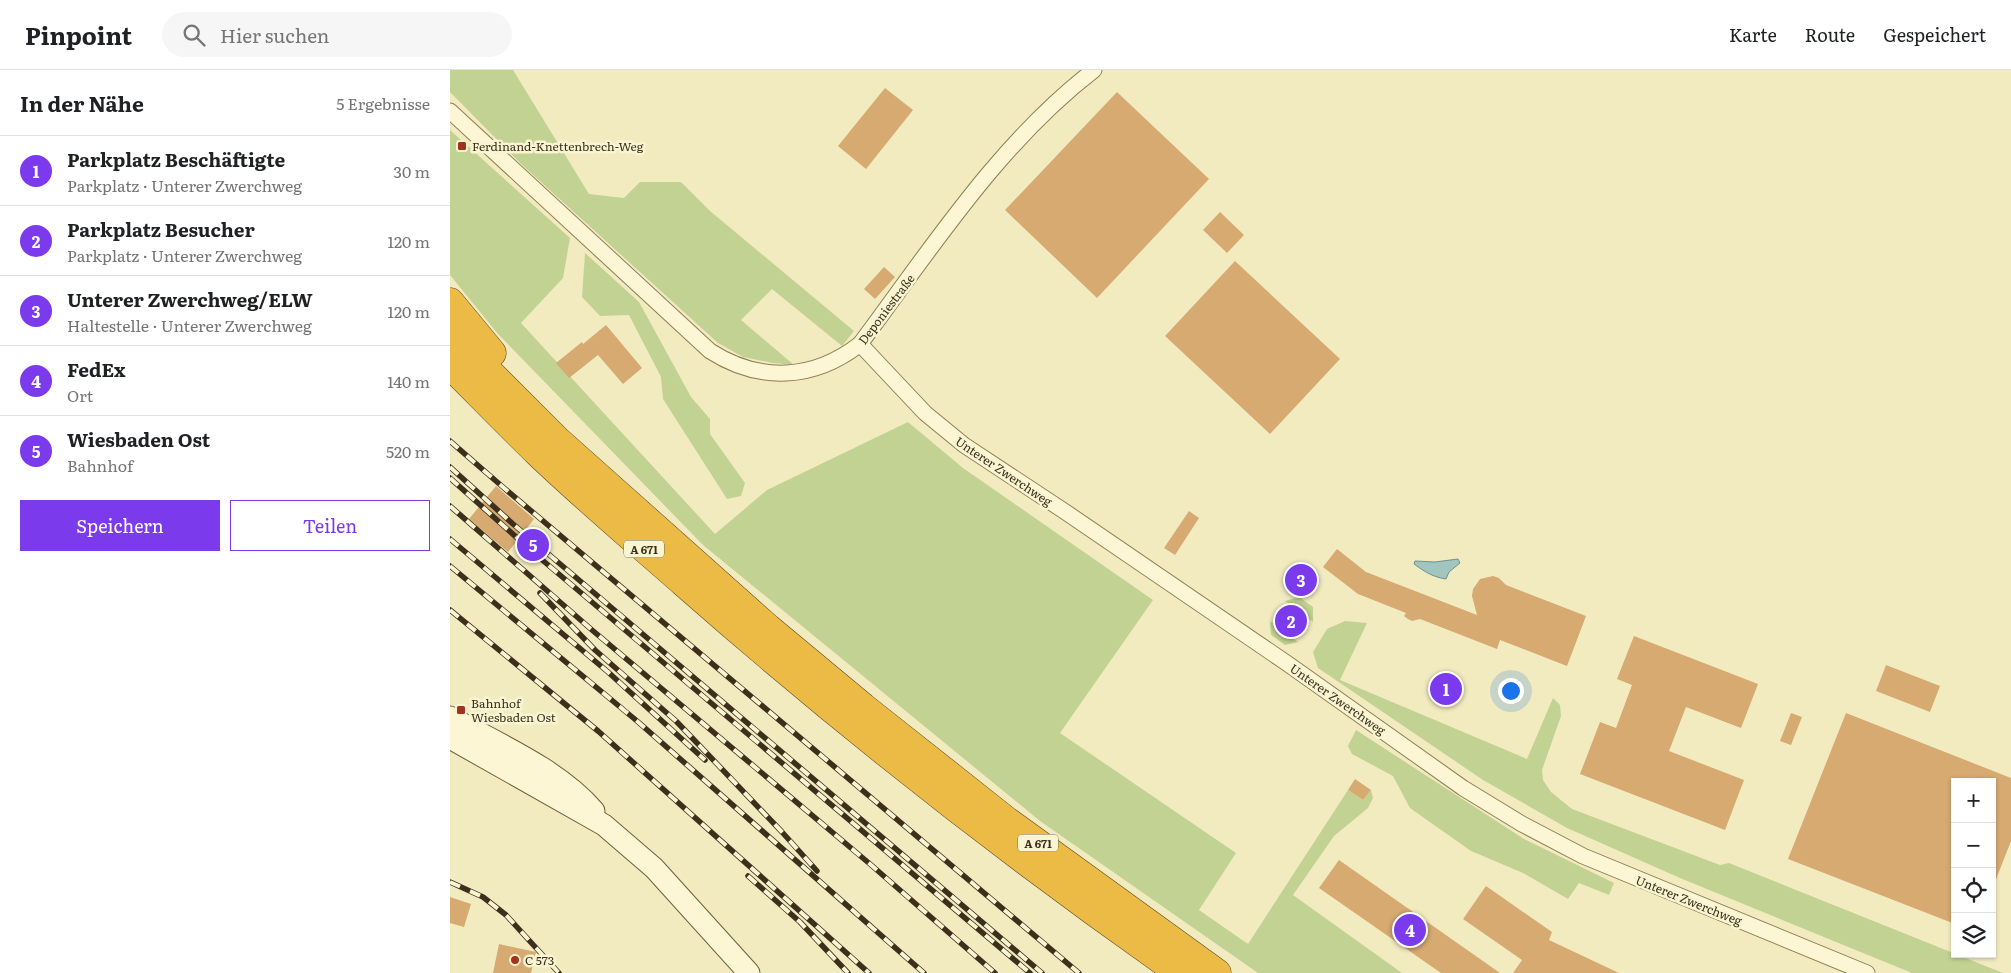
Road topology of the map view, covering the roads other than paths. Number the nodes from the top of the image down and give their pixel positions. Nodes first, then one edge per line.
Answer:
1 (1094, 70) edge
2 (450, 111) edge
3 (450, 302) edge
4 (450, 333) edge
5 (860, 344) junction
6 (450, 365) edge
7 (450, 388) edge
8 (547, 446) junction
9 (450, 717) edge
10 (450, 738) edge
11 (512, 762) junction
12 (749, 973) edge
13 (1180, 973) edge
14 (1217, 973) edge
15 (1867, 973) edge

1 - 5 street, Deponiestraße
2 - 5 street, Deponiestraße
3 - 8 highway
4 - 8 highway, A 671
5 - 15 street, Unterer Zwerchweg
6 - 8 highway, A 671
7 - 8 highway
8 - 13 highway, A 671
8 - 14 highway, A 671
9 - 11 main road
10 - 11 main road
11 - 12 main road

